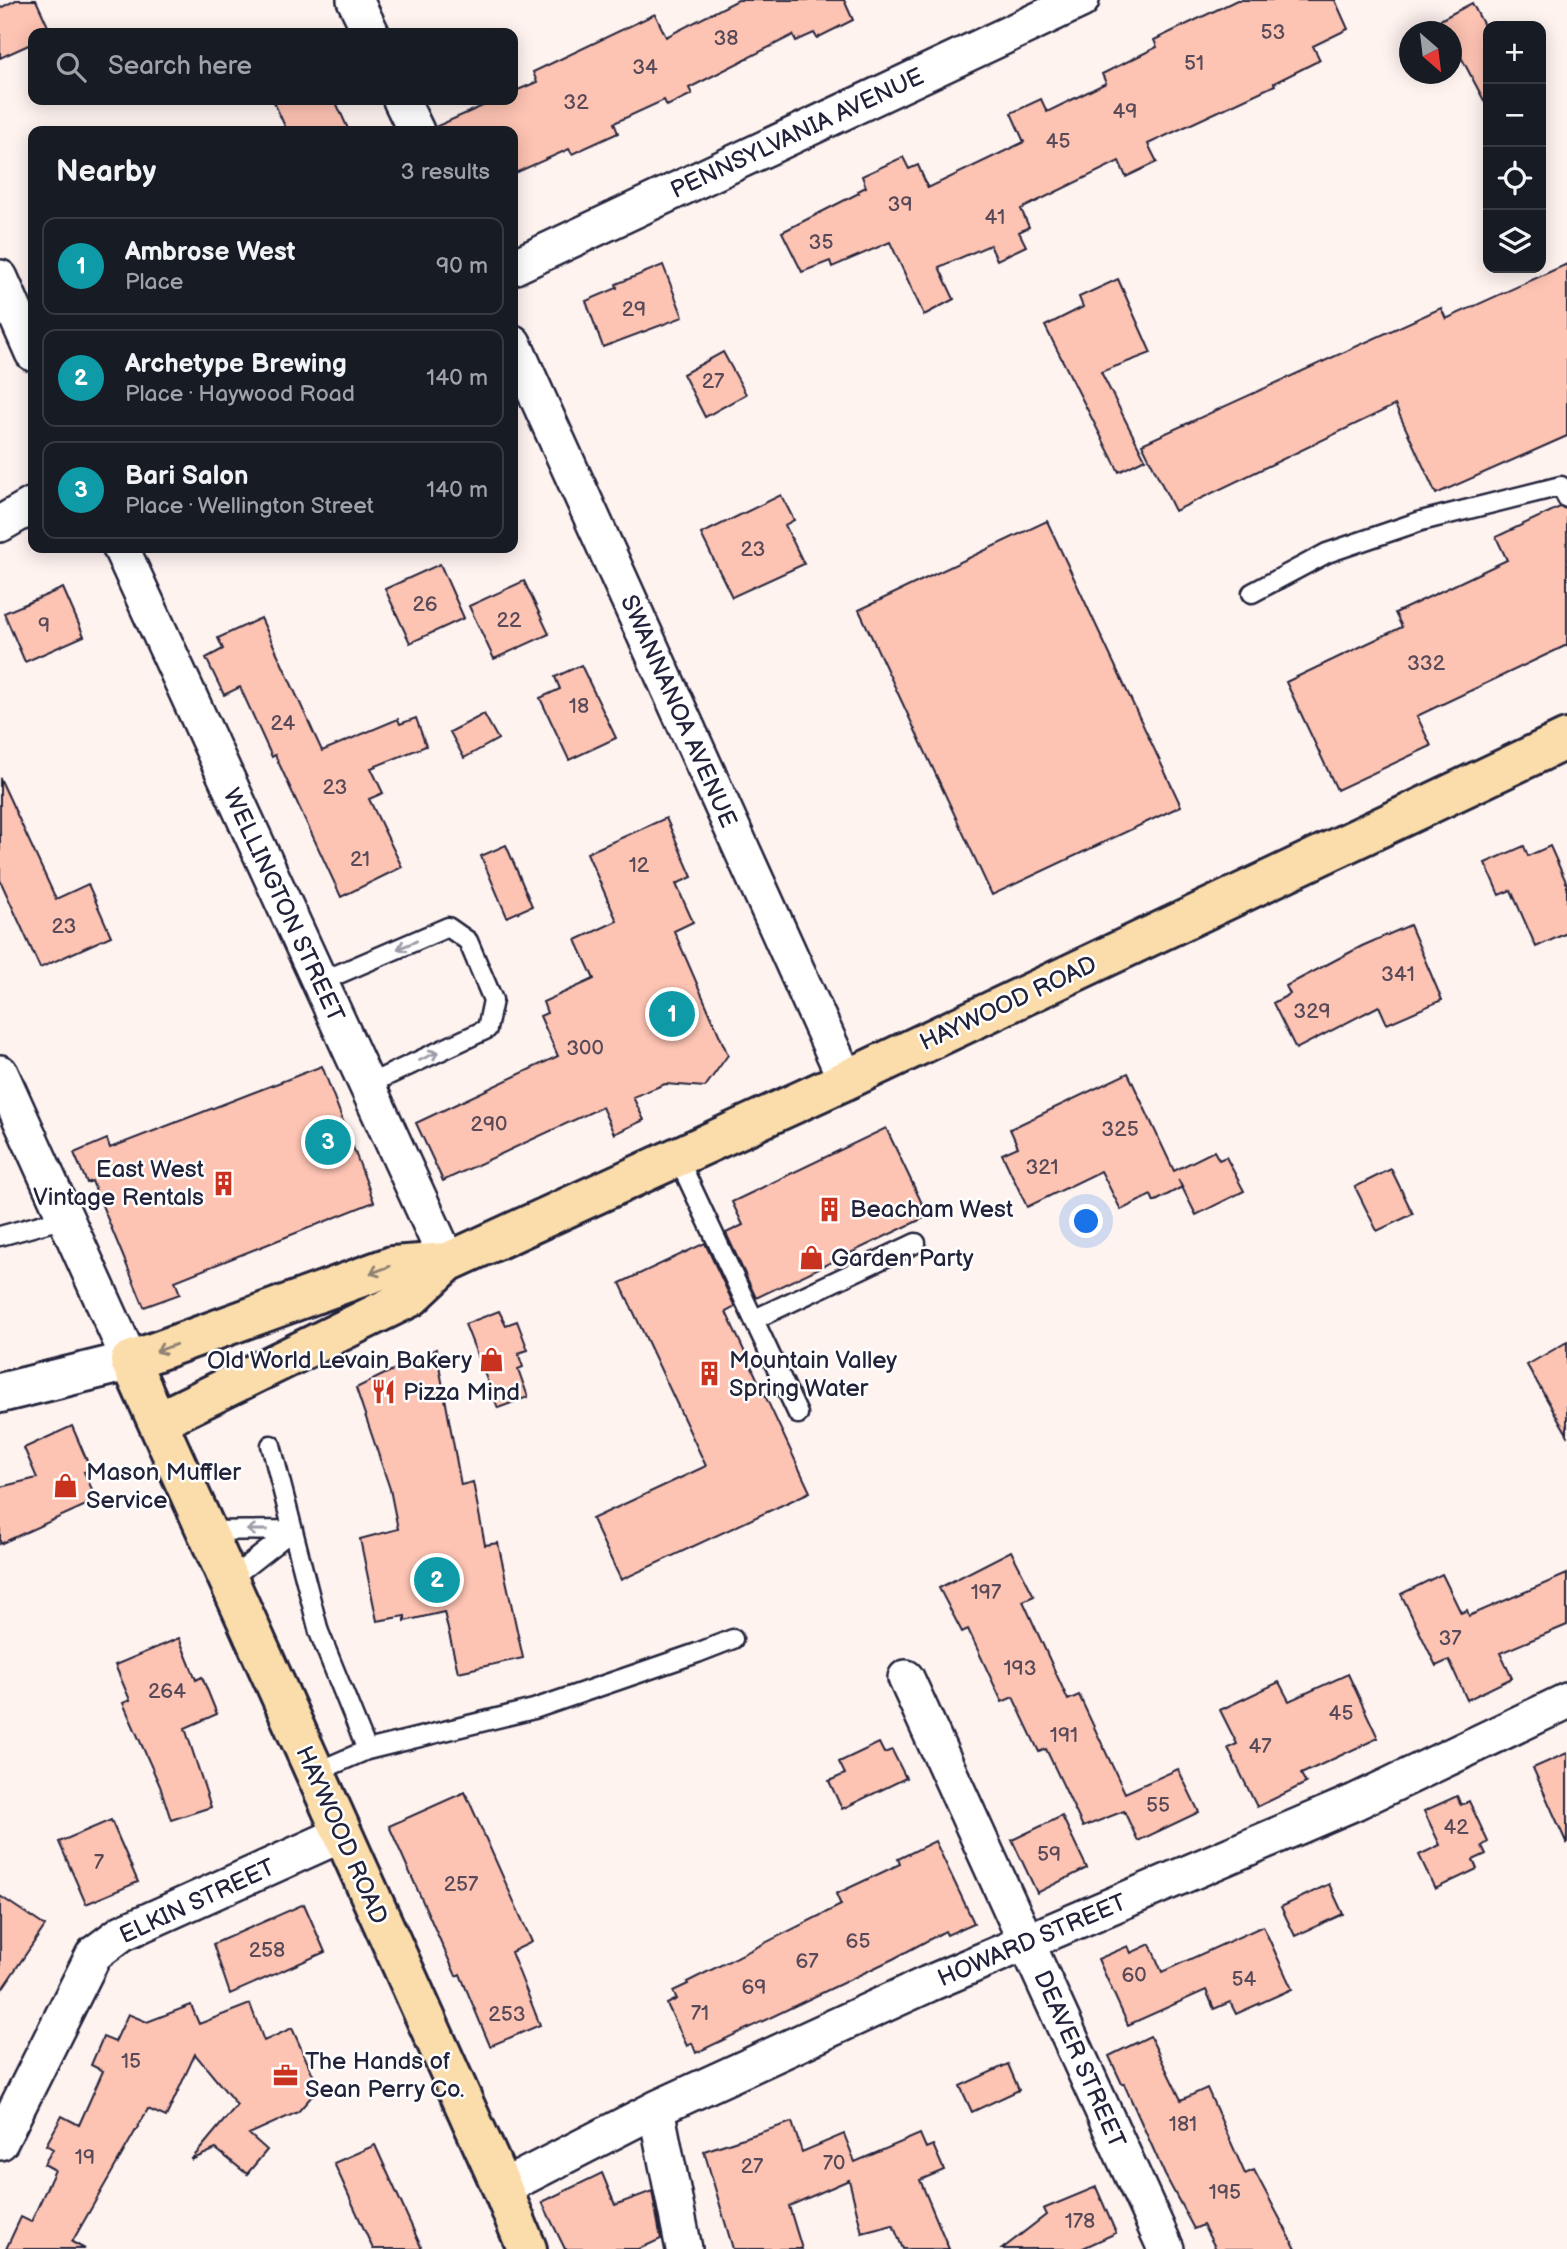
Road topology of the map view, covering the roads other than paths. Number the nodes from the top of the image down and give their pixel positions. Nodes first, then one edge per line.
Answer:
1 (355, 0) edge
2 (1081, 0) edge
3 (369, 28) edge
4 (403, 105) edge
5 (414, 126) edge
6 (518, 265) edge
7 (0, 278) edge
8 (28, 342) edge
9 (518, 354) edge
10 (1565, 489) edge
11 (28, 508) edge
12 (0, 524) edge
13 (123, 553) edge
14 (1252, 593) dead end
15 (1567, 739) edge
16 (320, 982) junction
17 (0, 1073) edge
18 (846, 1080) junction
19 (367, 1085) junction
20 (677, 1156) junction
21 (65, 1218) junction
22 (0, 1236) edge
23 (916, 1243) dead end
24 (447, 1262) junction
25 (755, 1319) junction
26 (130, 1361) junction
27 (0, 1393) edge
28 (798, 1414) dead end
29 (158, 1421) junction
30 (271, 1445) dead end
31 (293, 1530) junction
32 (207, 1531) junction
33 (229, 1580) junction
34 (733, 1639) dead end
35 (906, 1678) dead end
36 (1567, 1701) edge
37 (367, 1750) junction
38 (314, 1773) junction
39 (342, 1835) junction
40 (1027, 1942) junction
41 (656, 2109) junction
42 (0, 2142) edge
43 (502, 2189) junction
44 (527, 2249) edge
45 (684, 2249) edge
46 (1166, 2249) edge

1 - 3 street
2 - 6 street, PENNSYLVANIA AVENUE
4 - 5 street
7 - 8 street
9 - 18 street, SWANNANOA AVENUE
10 - 14 lane
11 - 12 street
13 - 16 street, WELLINGTON STREET
15 - 18 main road, HAYWOOD ROAD
16 - 19 street, WELLINGTON STREET
19 -> 16 lane
17 - 21 street
18 - 20 main road, HAYWOOD ROAD
19 - 24 street, WELLINGTON STREET
20 - 24 main road, HAYWOOD ROAD
20 - 25 lane
21 - 22 lane
21 - 26 street
23 - 25 lane
24 -> 26 main road, HAYWOOD ROAD
24 - 29 main road, HAYWOOD ROAD
25 - 28 lane
26 - 27 street
26 - 29 main road, HAYWOOD ROAD
29 - 32 main road, HAYWOOD ROAD
30 - 31 lane
31 -> 32 lane
31 - 33 lane
31 - 37 lane
32 - 33 main road, HAYWOOD ROAD
33 - 38 main road, HAYWOOD ROAD
34 - 37 lane
35 - 40 street, DEAVER STREET
36 - 40 street, HOWARD STREET
37 - 38 lane
38 - 39 main road, HAYWOOD ROAD
39 - 42 street, ELKIN STREET
39 - 43 main road, HAYWOOD ROAD
40 - 41 street, HOWARD STREET
40 - 46 street, DEAVER STREET
41 - 43 street, HOWARD STREET
41 - 45 street
43 - 44 main road, HAYWOOD ROAD

